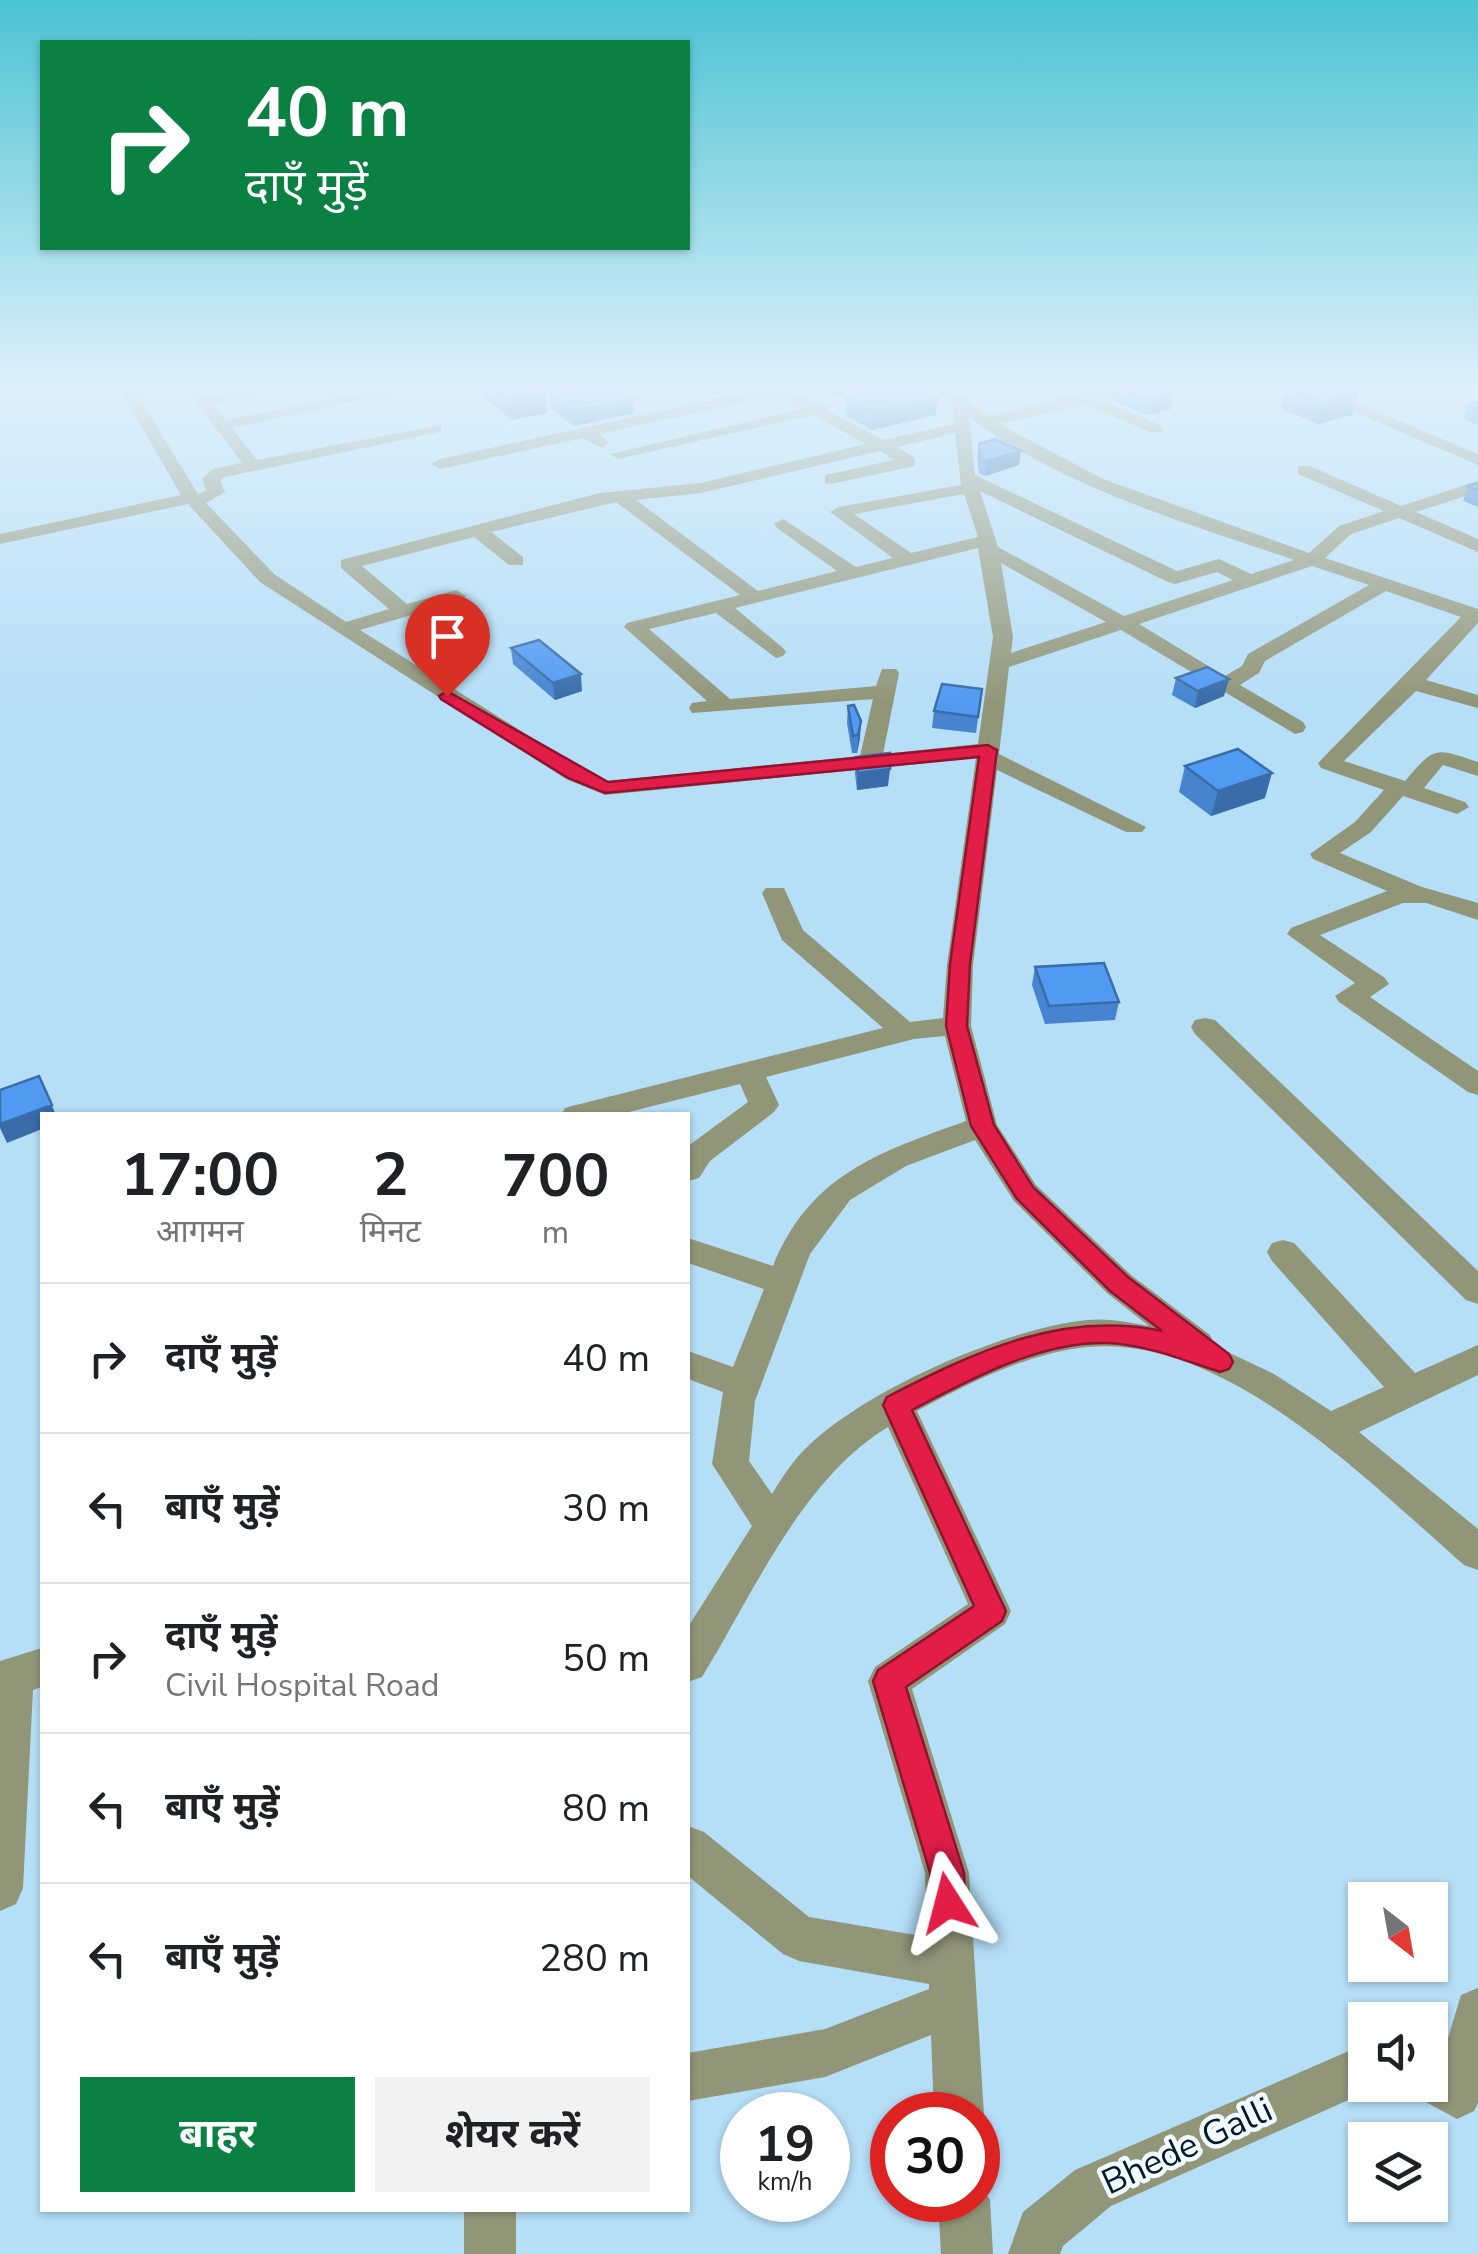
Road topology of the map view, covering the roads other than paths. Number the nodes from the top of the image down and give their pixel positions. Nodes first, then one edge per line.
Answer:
1 (190, 493) edge
2 (213, 493) edge
3 (660, 493) edge
4 (923, 493) edge
5 (971, 493) edge
6 (990, 493) edge
7 (1129, 493) edge
8 (1358, 493) edge
9 (1454, 493) edge
10 (622, 498) junction
11 (194, 500) junction
12 (1398, 510) junction
13 (783, 524) dead end
14 (477, 530) junction
15 (0, 539) edge
16 (987, 544) junction
17 (1478, 546) edge
18 (516, 560) dead end
19 (908, 560) junction
20 (1312, 560) junction
21 (852, 574) junction
22 (1248, 580) junction
23 (1385, 584) junction
24 (456, 596) dead end
25 (753, 596) junction
26 (719, 605) junction
27 (404, 612) junction
28 (1476, 616) edge
29 (1121, 622) junction
30 (343, 629) junction
31 (776, 652) dead end
32 (1002, 663) junction
33 (1412, 683) junction
34 (1225, 684) junction
35 (1478, 702) edge
36 (726, 706) junction
37 (700, 708) dead end
38 (1295, 727) dead end
39 (988, 754) junction
40 (870, 763) junction
41 (1478, 769) edge
42 (1405, 789) junction
43 (1458, 808) dead end
44 (1134, 828) dead end
45 (775, 893) dead end
46 (1418, 895) junction
47 (1478, 912) edge
48 (957, 1026) junction
49 (1205, 1027) dead end
50 (905, 1032) junction
51 (750, 1074) junction
52 (1478, 1085) edge
53 (589, 1112) edge
54 (982, 1126) junction
55 (690, 1167) edge
56 (690, 1251) edge
57 (1283, 1252) dead end
58 (783, 1282) junction
59 (1478, 1291) edge
60 (1478, 1359) edge
61 (1220, 1362) junction
62 (690, 1366) edge
63 (743, 1385) junction
64 (1408, 1389) junction
65 (896, 1405) junction
66 (1329, 1429) junction
67 (772, 1526) junction
68 (1478, 1552) edge
69 (690, 1659) edge
70 (18, 1675) edge
71 (690, 1850) edge
72 (0, 1888) edge
73 (952, 1983) junction
74 (1478, 2012) edge
75 (1348, 2076) edge
76 (690, 2077) edge
77 (1448, 2089) edge
78 (958, 2092) edge
79 (490, 2212) edge
80 (965, 2222) edge
81 (490, 2254) edge
82 (967, 2254) edge
83 (1034, 2254) edge

1 - 11 street
2 - 11 street
3 - 10 street
4 - 19 street
5 - 16 street
6 - 22 street
7 - 20 street
8 - 12 street
9 - 12 street
10 - 14 street
10 - 25 street
11 - 15 street
11 - 30 street
12 - 17 street
12 - 20 street
13 - 21 street
14 - 18 street
14 - 27 street
16 - 19 street
16 - 29 street
16 - 32 street
19 - 21 street
20 - 22 street
20 - 23 street
21 - 25 street
22 - 29 street
23 - 28 street
23 - 34 street
24 - 27 street
25 - 26 street
26 - 31 street
26 - 36 street
27 - 30 street
28 - 33 street
29 - 32 street
29 - 34 street
30 - 40 street
32 - 39 street
33 - 35 street
33 - 42 street
34 - 38 street
36 - 37 street
36 - 40 street
39 - 40 street
39 - 44 street
39 - 48 street
41 - 42 street
42 - 43 street
42 - 46 street
45 - 50 street
46 - 47 street
46 - 52 street
48 - 50 street
48 - 54 street
49 - 59 street
50 - 51 street
51 - 53 street
51 - 55 street
54 - 58 street
54 - 61 street
56 - 58 street
57 - 64 street
58 - 63 street
60 - 64 street
61 - 65 street
61 - 66 street
62 - 63 street
63 - 67 street
64 - 66 street
65 - 67 street
65 - 73 street
66 - 68 street
67 - 69 street
70 - 72 street
71 - 73 street
73 - 76 street
73 - 78 street
74 - 77 street
75 - 83 street, Bhede Galli
79 - 81 street
80 - 82 street

